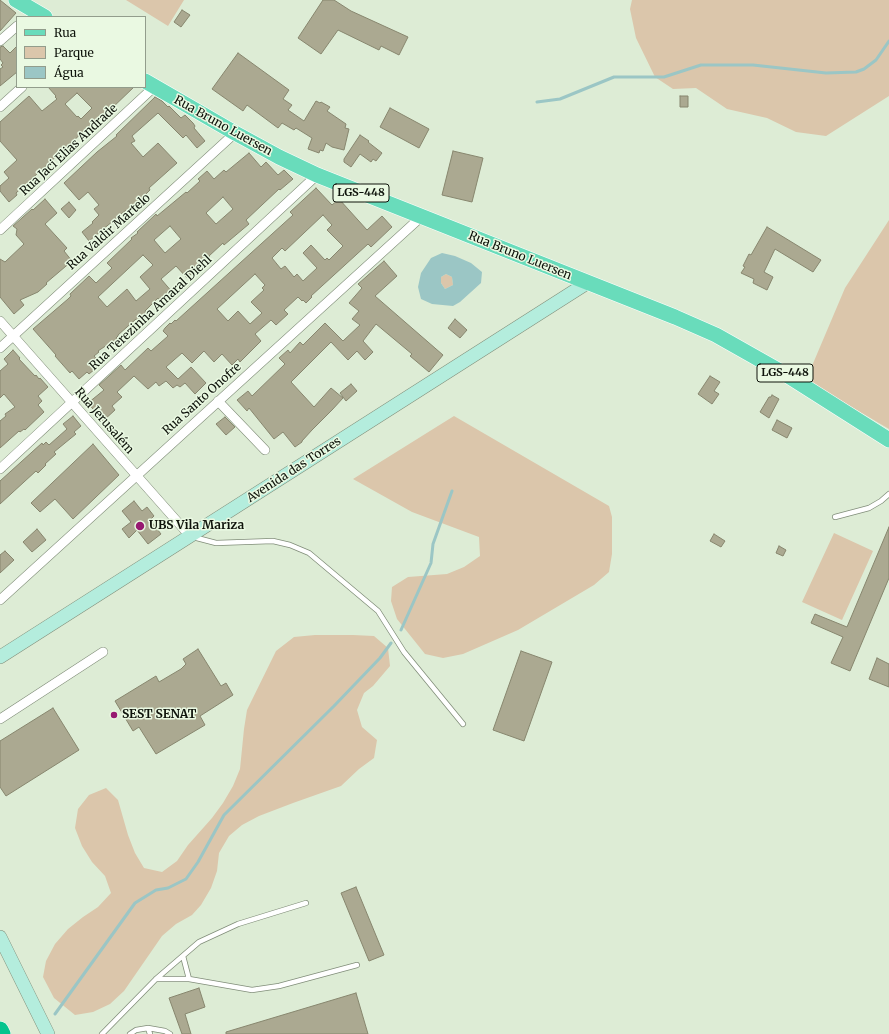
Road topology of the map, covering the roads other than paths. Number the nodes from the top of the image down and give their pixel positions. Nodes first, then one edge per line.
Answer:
1 (16, 0) edge
2 (35, 15) edge
3 (16, 27) edge
4 (0, 41) edge
5 (150, 84) edge
6 (21, 88) edge
7 (146, 88) edge
8 (0, 108) edge
9 (235, 133) junction
10 (317, 175) junction
11 (421, 217) junction
12 (0, 230) edge
13 (587, 283) junction
14 (0, 321) edge
15 (13, 336) junction
16 (0, 348) edge
17 (218, 401) junction
18 (72, 402) junction
19 (889, 440) edge
20 (265, 450) dead end
21 (0, 469) edge
22 (136, 476) junction
23 (889, 494) edge
24 (835, 517) dead end
25 (190, 536) junction
26 (0, 600) edge
27 (103, 652) dead end
28 (0, 657) edge
29 (0, 719) edge
30 (463, 724) dead end
31 (306, 903) dead end
32 (0, 937) edge
33 (183, 956) junction
34 (357, 965) dead end
35 (156, 978) junction
36 (189, 980) junction
37 (148, 1028) junction
38 (0, 1030) edge
39 (2, 1034) edge
40 (48, 1034) edge
41 (103, 1034) edge
42 (130, 1034) edge
43 (150, 1034) edge
44 (170, 1034) edge

1 - 2 main road
3 - 4 street
5 - 9 main road, Rua Bruno Luersen / LGS-448
6 - 8 street
7 - 12 street, Rua Jaci Elias Andrade
9 - 10 main road, Rua Bruno Luersen / LGS-448
9 - 15 street, Rua Valdir Martelo
10 - 11 main road, Rua Bruno Luersen / LGS-448
10 - 18 street, Rua Terezinha Amaral Diehl
11 - 13 main road, Rua Bruno Luersen / LGS-448
11 - 17 street, Rua Santo Onofre
13 - 19 main road, Rua Bruno Luersen / LGS-448
13 - 25 main road, Avenida das Torres
14 - 15 street, Rua Jerusalém
15 - 16 street, Rua Valdir Martelo
15 - 18 street, Rua Jerusalém
17 - 20 street
17 - 22 street, Rua Santo Onofre
18 - 21 street, Rua Terezinha Amaral Diehl
18 - 22 street, Rua Jerusalém
22 - 25 street, Rua Jerusalém
22 - 26 street, Rua Santo Onofre
23 - 24 lane
25 - 28 main road, Avenida das Torres
25 - 30 lane
27 - 29 street
31 - 33 lane
32 - 40 main road
33 - 35 lane
33 - 36 lane
34 - 36 lane
35 - 36 lane
35 - 41 lane
37 - 42 lane
37 - 43 lane
37 - 44 lane
38 - 39 highway

